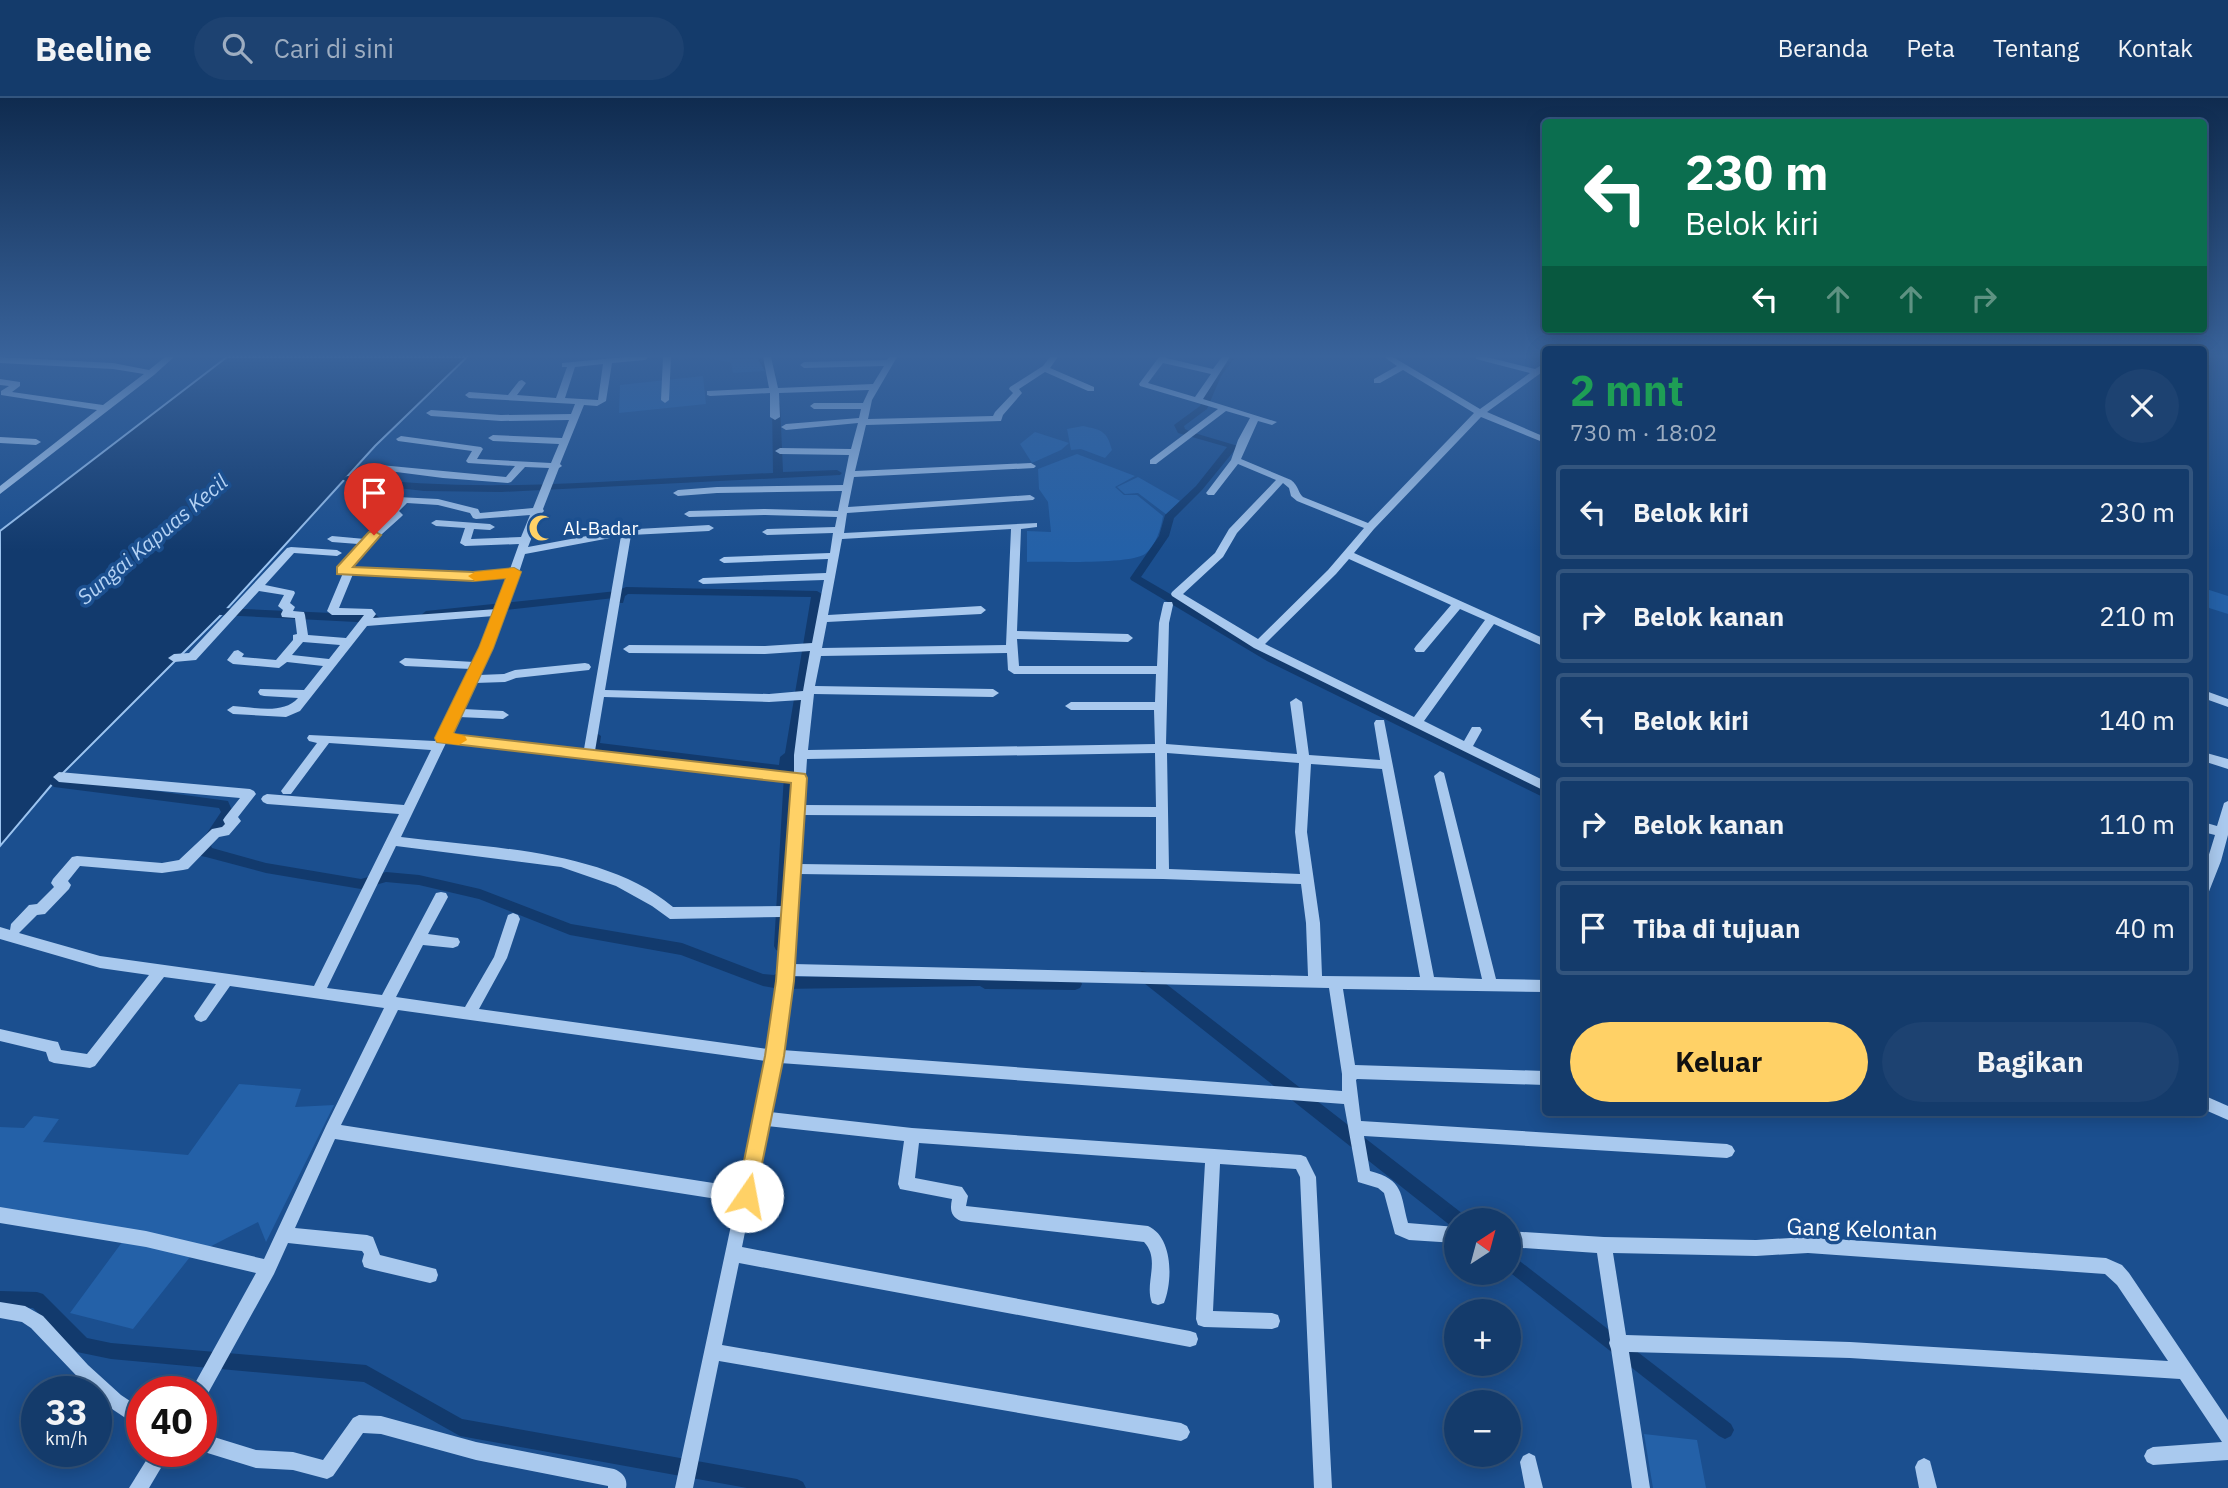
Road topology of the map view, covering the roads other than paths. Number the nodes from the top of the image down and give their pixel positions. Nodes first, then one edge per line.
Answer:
1 (85, 422) edge
2 (529, 422) edge
3 (574, 422) edge
4 (819, 422) edge
5 (862, 422) edge
6 (1208, 422) edge
7 (1252, 422) edge
8 (1471, 422) edge
9 (1501, 422) edge
10 (786, 427) dead end
11 (493, 438) dead end
12 (401, 439) dead end
13 (1542, 439) edge
14 (0, 440) edge
15 (519, 440) junction
16 (566, 441) junction
17 (36, 442) dead end
18 (779, 451) dead end
19 (855, 452) junction
20 (1236, 460) junction
21 (1153, 462) dead end
22 (522, 464) junction
23 (373, 466) dead end
24 (557, 466) junction
25 (1031, 466) dead end
26 (850, 474) junction
27 (1282, 479) junction
28 (847, 488) junction
29 (0, 491) edge
30 (678, 493) dead end
31 (1211, 493) dead end
32 (380, 498) dead end
33 (1030, 498) dead end
34 (404, 500) junction
35 (539, 511) junction
36 (843, 512) junction
37 (689, 514) dead end
38 (436, 523) dead end
39 (1016, 526) junction
40 (1033, 526) dead end
41 (470, 527) junction
42 (490, 527) dead end
43 (1370, 527) junction
44 (709, 528) dead end
45 (627, 532) junction
46 (767, 532) dead end
47 (839, 533) junction
48 (332, 539) dead end
49 (525, 540) junction
50 (368, 542) junction
51 (521, 552) junction
52 (337, 554) dead end
53 (1347, 554) junction
54 (834, 556) junction
55 (724, 560) dead end
56 (349, 571) junction
57 (514, 572) junction
58 (831, 576) junction
59 (703, 581) dead end
60 (258, 587) junction
61 (1458, 604) junction
62 (1168, 605) dead end
63 (503, 607) junction
64 (981, 610) dead end
65 (823, 619) junction
66 (1492, 619) junction
67 (365, 620) junction
68 (1012, 635) junction
69 (300, 638) junction
70 (1128, 638) dead end
71 (349, 642) junction
72 (1542, 642) edge
73 (1258, 644) junction
74 (629, 649) dead end
75 (816, 649) junction
76 (1011, 649) junction
77 (1420, 649) dead end
78 (238, 654) dead end
79 (174, 658) dead end
80 (284, 658) junction
81 (405, 662) dead end
82 (332, 663) junction
83 (478, 666) junction
84 (585, 667) dead end
85 (1163, 670) junction
86 (471, 679) junction
87 (264, 691) dead end
88 (808, 692) junction
89 (993, 693) dead end
90 (307, 694) junction
91 (607, 694) dead end
92 (2207, 695) edge
93 (1296, 702) dead end
94 (2228, 703) edge
95 (1071, 706) dead end
96 (1160, 706) junction
97 (233, 710) dead end
98 (455, 713) junction
99 (503, 715) dead end
100 (1380, 723) dead end
101 (1416, 723) junction
102 (1476, 730) dead end
103 (441, 742) junction
104 (1161, 748) junction
105 (1466, 748) junction
106 (800, 752) junction
107 (589, 753) junction
108 (2207, 757) edge
109 (1304, 760) junction
110 (2228, 764) edge
111 (1388, 765) junction
112 (1440, 776) dead end
113 (59, 777) dead end
114 (799, 778) junction
115 (1542, 780) edge
116 (287, 791) dead end
117 (267, 799) dead end
118 (2228, 806) edge
119 (409, 810) junction
120 (797, 810) junction
121 (1163, 812) junction
122 (2207, 828) edge
123 (2223, 833) junction
124 (394, 841) junction
125 (793, 869) junction
126 (1163, 874) junction
127 (1306, 879) junction
128 (2207, 879) edge
129 (441, 897) dead end
130 (790, 911) junction
131 (513, 919) dead end
132 (16, 928) dead end
133 (0, 933) edge
134 (419, 939) junction
135 (453, 942) dead end
136 (160, 970) junction
137 (784, 975) junction
138 (227, 980) junction
139 (1315, 981) junction
140 (1335, 981) junction
141 (1427, 981) junction
142 (1491, 986) junction
143 (1542, 986) edge
144 (318, 992) junction
145 (390, 1002) junction
146 (469, 1013) junction
147 (201, 1016) dead end
148 (1, 1037) edge
149 (774, 1056) junction
150 (1349, 1074) junction
151 (1542, 1078) edge
152 (1350, 1098) junction
153 (2207, 1104) edge
154 (2228, 1113) edge
155 (763, 1118) junction
156 (1356, 1128) junction
157 (331, 1131) junction
158 (912, 1135) junction
159 (1727, 1151) dead end
160 (1213, 1154) junction
161 (747, 1196) junction
162 (0, 1215) edge
163 (1444, 1234) edge
164 (283, 1235) junction
165 (1521, 1240) edge
166 (1604, 1245) junction
167 (735, 1254) junction
168 (268, 1268) junction
169 (429, 1275) dead end
170 (1158, 1297) dead end
171 (0, 1310) edge
172 (1272, 1321) dead end
173 (1190, 1339) dead end
174 (1617, 1343) junction
175 (715, 1352) junction
176 (2184, 1371) junction
177 (209, 1376) edge
178 (126, 1407) edge
179 (1181, 1432) dead end
180 (2228, 1436) edge
181 (217, 1447) edge
182 (2228, 1451) edge
183 (2153, 1456) dead end
184 (1530, 1462) dead end
185 (152, 1467) edge
186 (1924, 1467) dead end
187 (686, 1487) edge
188 (138, 1488) edge
189 (617, 1488) edge
190 (1323, 1488) edge
191 (1534, 1488) edge
192 (1641, 1488) edge
193 (1928, 1488) edge

1 - 29 street
2 - 15 street
3 - 16 street
4 - 10 street
5 - 19 street
6 - 21 street
7 - 20 street
8 - 43 street
9 - 13 street
11 - 15 street
12 - 22 street
14 - 17 street
15 - 16 street
16 - 24 street
18 - 19 street
19 - 26 street
20 - 27 street
20 - 31 street
22 - 23 street
22 - 24 street
24 - 35 street
25 - 26 street
26 - 28 street
27 - 43 street
27 - 73 street
28 - 30 street
28 - 36 street
32 - 34 street
33 - 36 street
34 - 35 street
34 - 50 street
35 - 49 street
36 - 37 street
36 - 47 street
38 - 41 street
39 - 40 street
39 - 47 street
39 - 68 street
41 - 42 street
41 - 49 street
43 - 53 street
44 - 45 street
45 - 51 street
45 - 107 street
46 - 47 street
47 - 54 street
48 - 50 street
49 - 51 street
50 - 56 street
51 - 57 street
52 - 60 street
53 - 61 street
53 - 73 street
54 - 55 street
54 - 58 street
56 - 57 street
56 - 67 street
57 - 63 street
58 - 59 street
58 - 65 street
60 - 69 street
60 - 79 street
61 - 66 street
61 - 77 street
62 - 85 street
63 - 67 street
63 - 83 street
64 - 65 street
65 - 75 street
66 - 72 street
66 - 101 street
67 - 71 street
68 - 70 street
68 - 76 street
69 - 71 street
69 - 80 street
71 - 82 street
73 - 101 street
74 - 75 street
75 - 76 street
75 - 88 street
76 - 85 street
78 - 80 street
80 - 82 street
81 - 83 street
82 - 90 street
83 - 86 street
84 - 86 street
85 - 96 street
86 - 98 street
87 - 90 street
88 - 89 street
88 - 91 street
88 - 106 street
90 - 97 street
92 - 94 street
93 - 109 street
95 - 96 street
96 - 104 street
98 - 99 street
98 - 103 street
100 - 111 street
101 - 105 street
102 - 105 street
103 - 107 street
103 - 116 street
103 - 119 street
104 - 106 street
104 - 109 street
104 - 121 street
105 - 115 street
106 - 114 street
107 - 114 street
108 - 110 street
109 - 111 street
109 - 127 street
111 - 141 street
112 - 142 street
113 - 132 street
114 - 120 street
117 - 119 street
118 - 123 street
119 - 124 street
120 - 121 street
120 - 125 street
121 - 126 street
122 - 123 street
123 - 128 street
124 - 130 street
124 - 144 street
125 - 126 street
125 - 130 street
126 - 127 street
127 - 139 street
129 - 134 street
130 - 137 street
131 - 146 street
133 - 136 street
134 - 135 street
134 - 145 street
136 - 138 street
136 - 148 street
137 - 139 street
137 - 149 street
138 - 144 street
138 - 147 street
139 - 140 street
140 - 141 street
140 - 150 street
141 - 142 street
142 - 143 street
144 - 145 street
145 - 146 street
145 - 157 street
146 - 149 street
149 - 152 street
149 - 155 street
150 - 151 street
150 - 152 street
152 - 156 street
153 - 154 street
155 - 158 street
155 - 161 street
156 - 159 street
156 - 163 street
157 - 161 street
157 - 164 street
158 - 160 street
158 - 170 street
160 - 172 street
160 - 190 street
161 - 167 street
162 - 168 street
164 - 168 street
164 - 169 street
165 - 166 street, Gang Kelontan
166 - 174 street
166 - 176 street, Gang Kelontan
167 - 173 street
167 - 175 street
168 - 177 street
171 - 178 street
174 - 176 street
174 - 192 street
175 - 179 street
175 - 187 street
176 - 180 street
181 - 189 street
182 - 183 street
184 - 191 street
185 - 188 street
186 - 193 street

